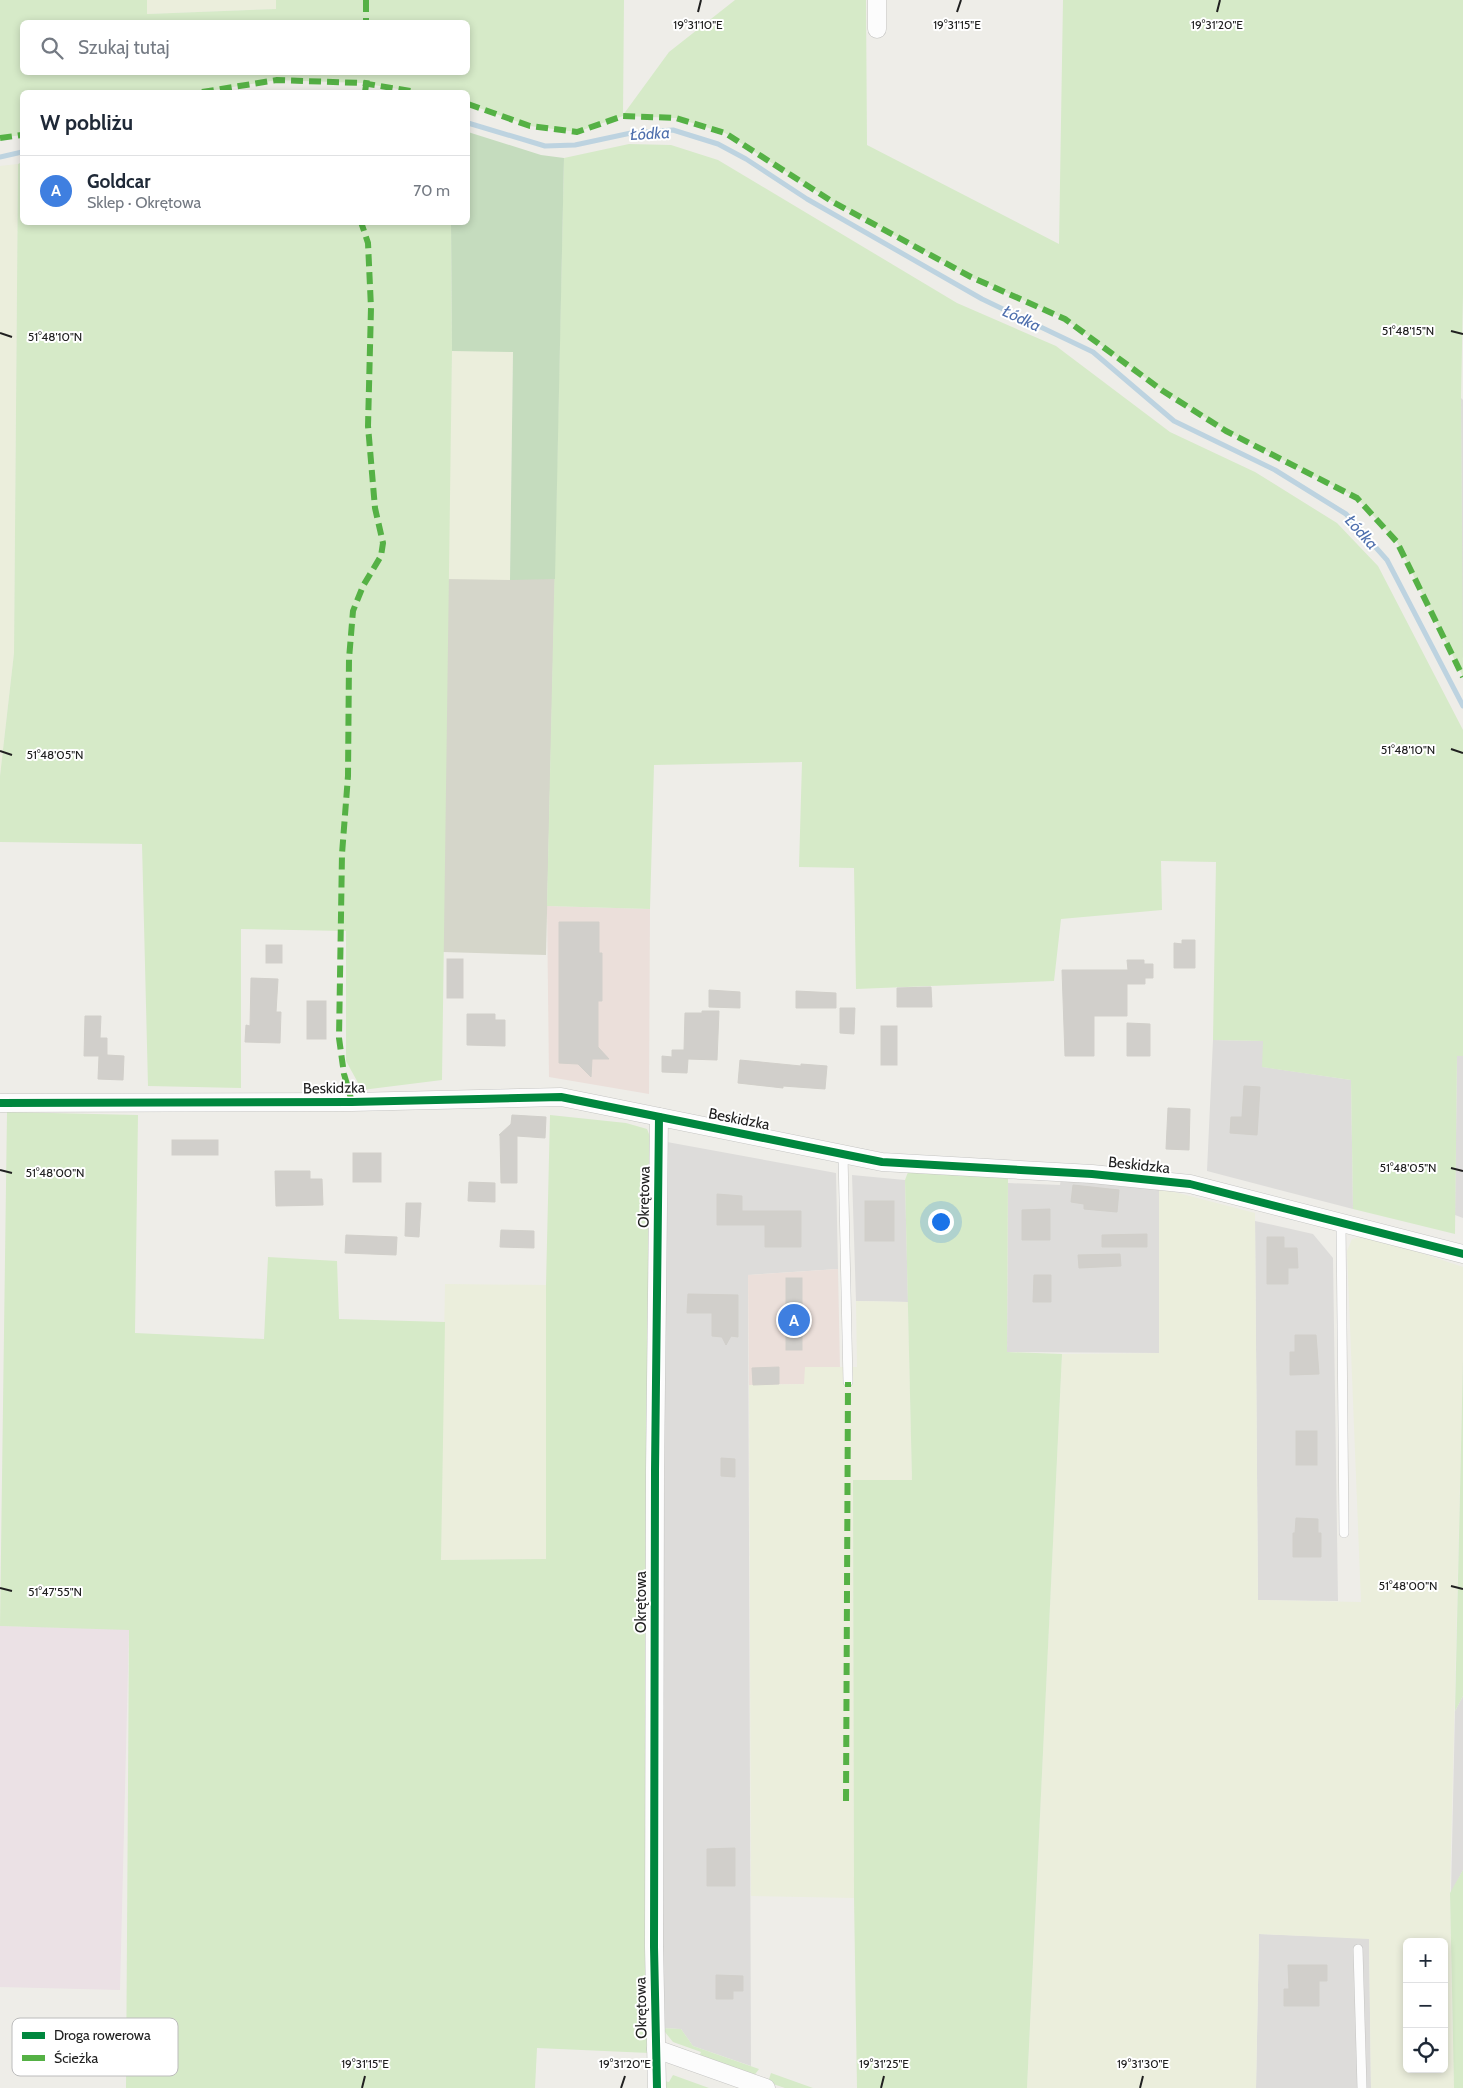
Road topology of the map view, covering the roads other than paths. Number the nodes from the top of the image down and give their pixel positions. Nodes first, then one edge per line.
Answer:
1 (877, 0) edge
2 (877, 29) dead end
3 (0, 1103) edge
4 (659, 1117) junction
5 (843, 1154) junction
6 (1341, 1222) junction
7 (1463, 1254) edge
8 (848, 1382) dead end
9 (1344, 1533) dead end
10 (1358, 1949) dead end
11 (656, 2049) junction
12 (657, 2088) edge
13 (766, 2088) edge
14 (1362, 2088) edge

1 - 2 street
3 - 4 street, Beskidzka
4 - 5 street, Beskidzka
4 - 11 street, Okrętowa
5 - 6 street, Beskidzka
5 - 8 lane
6 - 7 street, Beskidzka
6 - 9 lane
10 - 14 lane
11 - 12 street, Okrętowa
11 - 13 street

